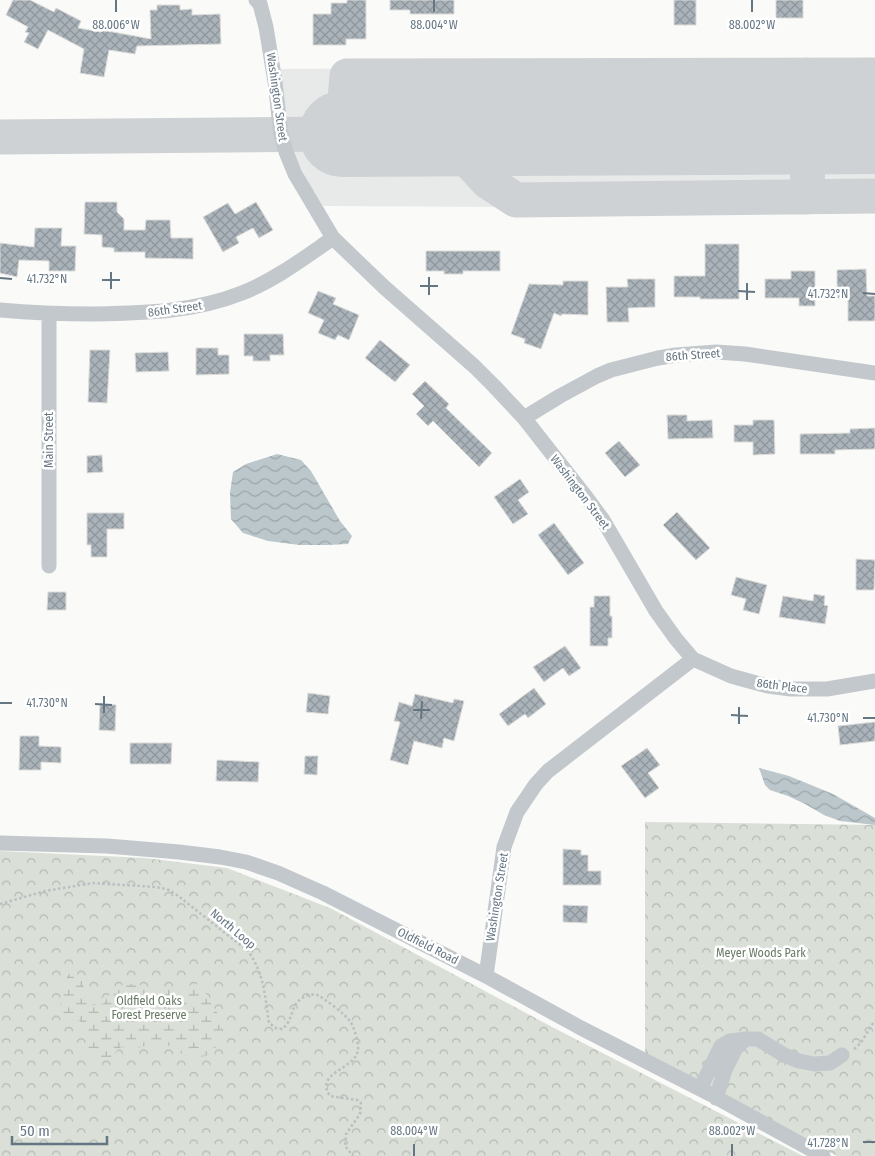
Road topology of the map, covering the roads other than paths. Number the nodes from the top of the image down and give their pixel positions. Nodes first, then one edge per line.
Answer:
1 (261, 2) edge
2 (333, 238) junction
3 (0, 310) edge
4 (49, 314) junction
5 (875, 374) edge
6 (524, 418) junction
7 (49, 566) dead end
8 (693, 659) junction
9 (875, 681) edge
10 (0, 843) edge
11 (486, 976) junction
12 (746, 1039) junction
13 (842, 1056) road end
14 (700, 1089) junction
15 (716, 1098) junction
16 (823, 1156) edge

1 - 2 street, Washington Street
2 - 4 street, 86th Street
2 - 6 street, Washington Street
3 - 4 street, 86th Street
4 - 7 street, Main Street
5 - 6 street, 86th Street
6 - 8 street, Washington Street
8 - 9 street, 86th Place
8 - 11 street, Washington Street
10 - 11 street, Oldfield Road
11 - 14 street, Oldfield Road
12 - 13 street
12 - 14 street
12 - 15 street
14 - 15 street, Oldfield Road
15 - 16 street, Oldfield Road

